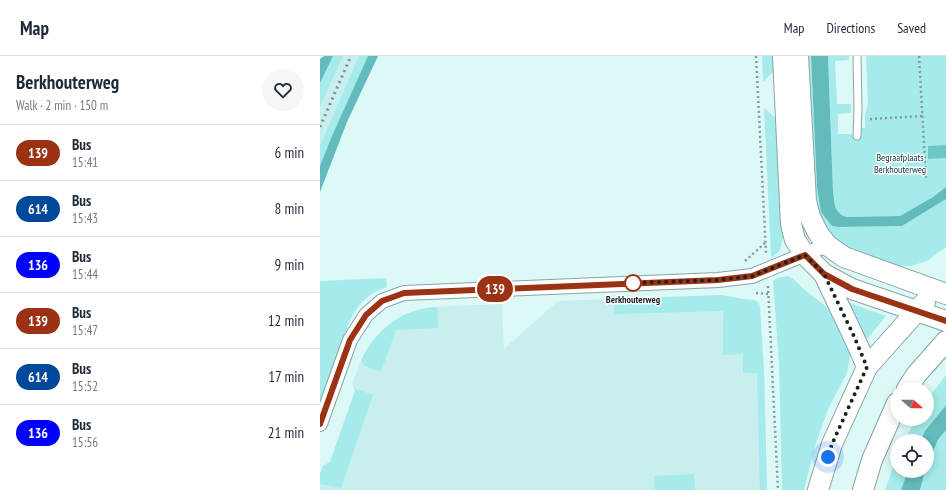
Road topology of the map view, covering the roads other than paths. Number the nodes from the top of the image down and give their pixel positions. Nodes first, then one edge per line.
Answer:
1 (783, 56) edge
2 (798, 56) edge
3 (857, 56) edge
4 (857, 136) dead end
5 (827, 245) junction
6 (805, 255) junction
7 (824, 274) junction
8 (943, 289) edge
9 (916, 311) junction
10 (946, 321) edge
11 (946, 341) edge
12 (867, 367) junction
13 (912, 382) edge
14 (890, 419) edge
15 (320, 424) edge
16 (818, 490) edge
17 (863, 490) edge

1 - 6 main road
2 - 5 main road
3 - 4 lane
5 - 6 street
5 - 8 main road
6 - 7 main road
6 - 15 street
7 - 9 main road
7 - 12 main road
8 - 9 main road
9 - 10 main road
9 - 12 main road
11 - 13 main road
12 - 16 main road
14 - 17 main road

